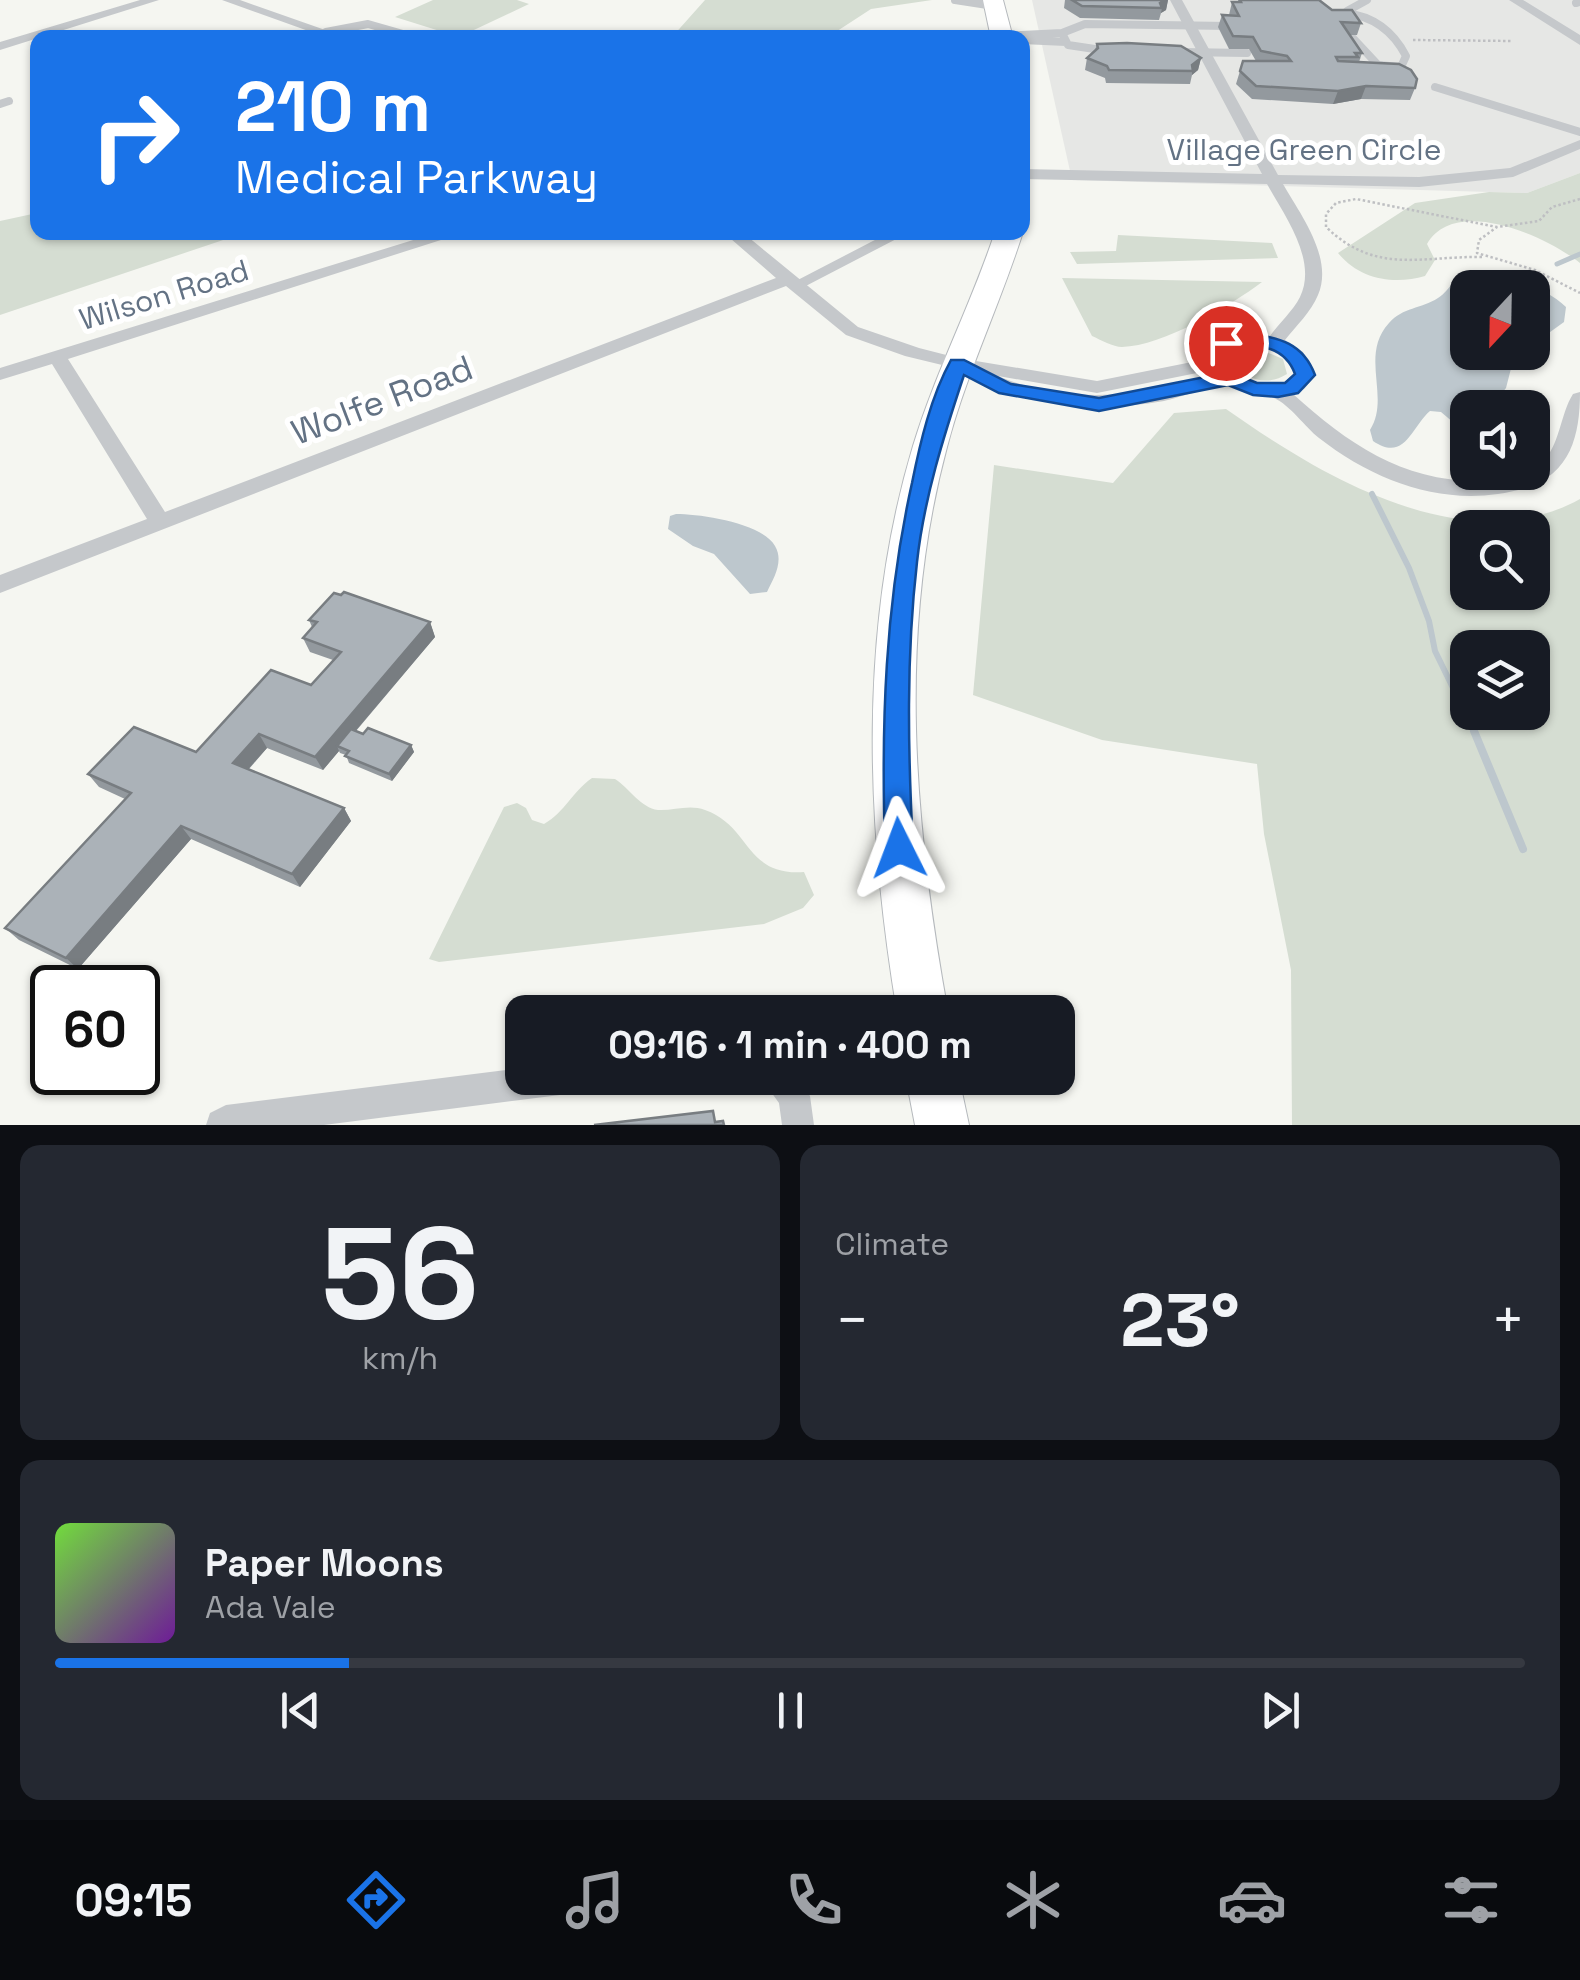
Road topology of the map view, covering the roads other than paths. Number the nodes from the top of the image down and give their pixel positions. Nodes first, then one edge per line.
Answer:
1 (153, 0) edge
2 (228, 0) edge
3 (955, 0) edge
4 (1176, 0) edge
5 (1367, 0) edge
6 (1515, 0) edge
7 (993, 3) edge
8 (1348, 11) junction
9 (1340, 22) edge
10 (1190, 26) junction
11 (1230, 26) edge
12 (53, 30) edge
13 (320, 30) edge
14 (336, 30) edge
15 (389, 30) edge
16 (1002, 30) edge
17 (1062, 33) junction
18 (1030, 35) edge
19 (1350, 35) edge
20 (30, 37) edge
21 (1030, 40) edge
22 (1580, 40) edge
23 (1066, 42) junction
24 (0, 46) edge
25 (1121, 52) edge
26 (1176, 52) edge
27 (1204, 52) junction
28 (1247, 53) dead end
29 (1435, 87) dead end
30 (1580, 132) edge
31 (1580, 144) edge
32 (1030, 174) edge
33 (1272, 180) junction
34 (432, 240) edge
35 (741, 240) edge
36 (883, 240) edge
37 (1007, 240) edge
38 (793, 282) junction
39 (1274, 342) junction
40 (57, 357) junction
41 (958, 364) junction
42 (1223, 371) junction
43 (0, 374) edge
44 (1278, 391) junction
45 (1580, 398) edge
46 (159, 520) junction
47 (0, 584) edge
48 (920, 995) edge
49 (505, 1086) edge
50 (793, 1095) edge
51 (936, 1095) edge
52 (222, 1125) edge
53 (798, 1125) edge
54 (942, 1125) edge

1 - 12 street
2 - 13 street
3 - 7 lane
4 - 10 street
5 - 8 lane
6 - 22 street
7 - 16 main road
8 - 9 lane
8 - 19 lane
10 - 11 lane
10 - 17 lane
10 - 27 street
14 - 15 lane
17 - 18 lane
17 - 23 lane
20 - 24 street
21 - 23 lane
23 - 25 lane
26 - 27 lane
27 - 28 lane
27 - 33 street
29 - 30 lane
31 - 33 street, Village Green Circle
32 - 33 street, Village Green Circle
33 - 39 street
34 - 40 street, Wilson Road
35 - 38 street
36 - 38 lane
37 - 41 main road
38 - 41 street
38 - 46 street, Wolfe Road
39 - 42 street
39 - 44 street
40 - 43 street, Wilson Road
40 - 46 street
41 - 42 street
41 - 48 main road
42 - 44 street
44 - 45 street
46 - 47 street, Wolfe Road
49 - 52 street
50 - 53 street
51 - 54 main road

